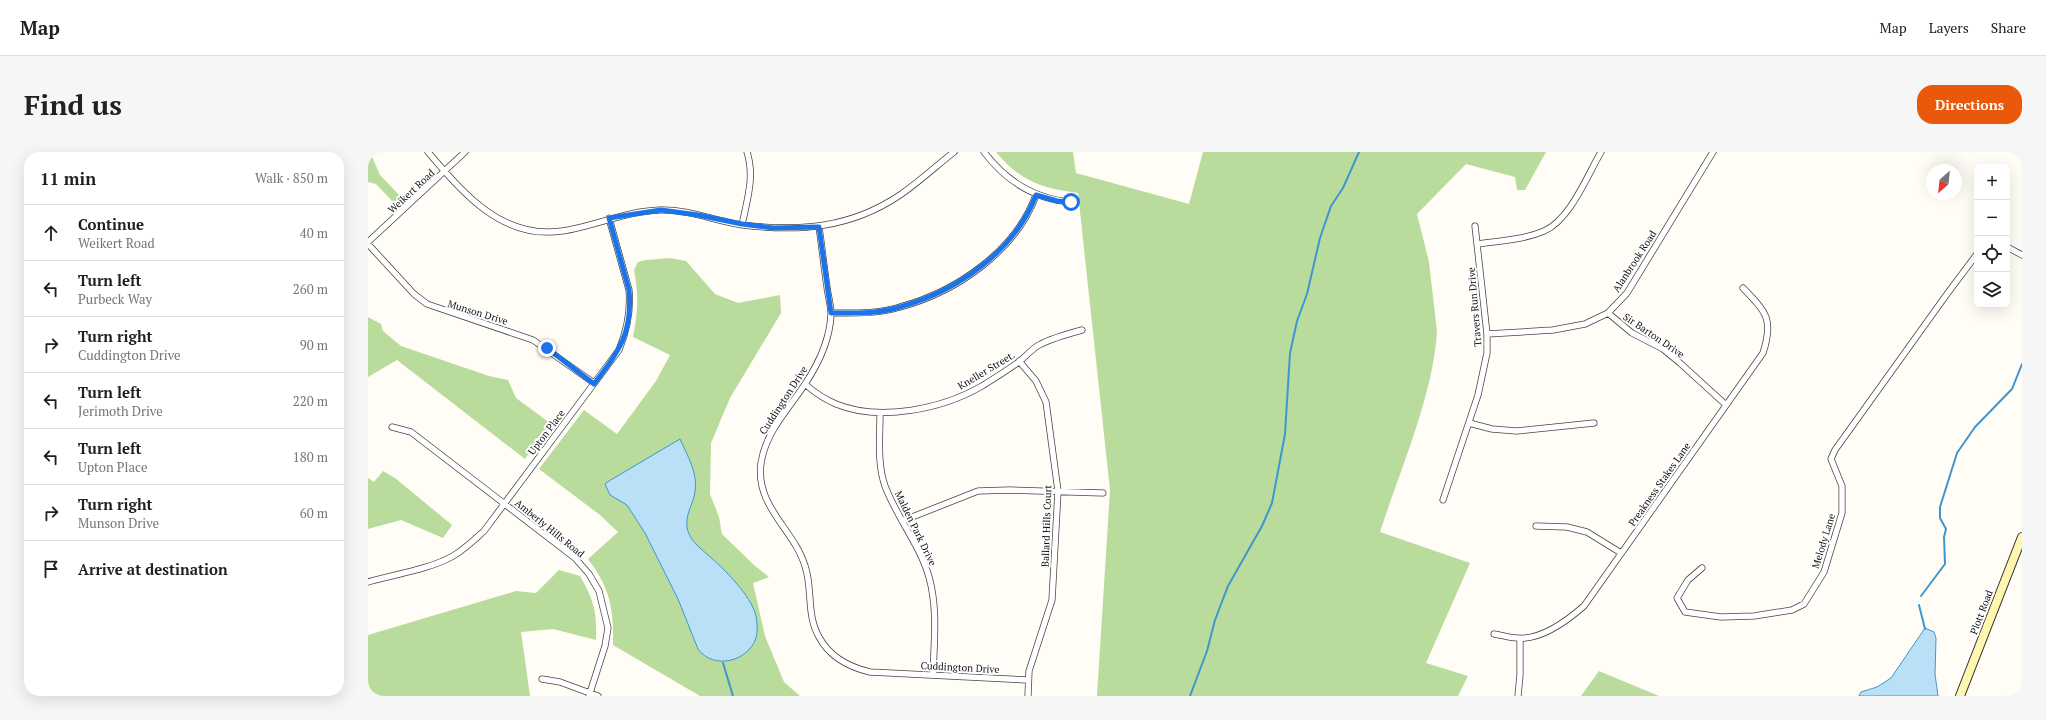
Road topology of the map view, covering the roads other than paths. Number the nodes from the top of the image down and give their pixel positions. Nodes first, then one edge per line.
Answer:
1 (428, 152) edge
2 (465, 152) edge
3 (747, 152) edge
4 (954, 152) edge
5 (984, 152) edge
6 (1601, 152) edge
7 (1713, 152) edge
8 (445, 171) junction
9 (1036, 195) junction
10 (1071, 202) dead end
11 (609, 218) junction
12 (742, 224) junction
13 (1475, 226) dead end
14 (819, 227) junction
15 (368, 243) edge
16 (1477, 244) junction
17 (2010, 249) edge
18 (2022, 255) edge
19 (1974, 258) edge
20 (1743, 288) dead end
21 (831, 313) junction
22 (1608, 313) junction
23 (1082, 330) dead end
24 (1487, 334) junction
25 (1019, 361) junction
26 (594, 384) junction
27 (805, 384) junction
28 (1725, 404) junction
29 (880, 413) junction
30 (1469, 423) junction
31 (1594, 423) dead end
32 (392, 427) dead end
33 (1058, 491) junction
34 (1103, 493) dead end
35 (1443, 500) dead end
36 (505, 502) junction
37 (902, 521) junction
38 (1536, 526) dead end
39 (2022, 537) edge
40 (1621, 553) junction
41 (1702, 568) dead end
42 (368, 582) edge
43 (1494, 634) dead end
44 (1520, 639) junction
45 (933, 675) junction
46 (542, 679) dead end
47 (1028, 680) junction
48 (589, 694) edge
49 (598, 696) edge
50 (1028, 696) edge
51 (1518, 696) edge
52 (1960, 696) edge

1 - 8 street
2 - 8 street, Weikert Road
3 - 12 street
4 - 14 street
5 - 9 street
6 - 16 street
7 - 22 street, Alanbrook Road
8 - 11 street
8 - 15 street, Weikert Road
9 - 10 street
9 - 21 street
11 - 12 street
11 - 26 street, Upton Place
12 - 14 street
13 - 16 street, Travers Run Drive
14 - 21 street, Cuddington Drive
15 - 26 street, Munson Drive
16 - 24 street, Travers Run Drive
17 - 18 street
19 - 41 street, Melody Lane
20 - 28 street, Preakness Stakes Lane
21 - 27 street, Cuddington Drive
22 - 24 street, Alanbrook Road
22 - 28 street, Sir Barton Drive
23 - 25 street, Kneller Street.
24 - 30 street, Travers Run Drive
25 - 29 street, Kneller Street.
25 - 33 street, Ballard Hills Court
26 - 36 street, Upton Place
27 - 29 street, Kneller Street.
27 - 45 street, Cuddington Drive
28 - 40 street, Preakness Stakes Lane
29 - 37 street, Malden Park Drive
30 - 31 street
30 - 35 street, Travers Run Drive
32 - 36 street, Amberly Hills Road
33 - 34 street
33 - 37 street
33 - 47 street, Ballard Hills Court
36 - 42 street, Upton Place
36 - 48 street, Amberly Hills Road
37 - 45 street, Malden Park Drive
38 - 40 street
39 - 52 street, Plott Road
40 - 44 street, Preakness Stakes Lane
43 - 44 street, Preakness Stakes Lane
44 - 51 street
45 - 47 street, Cuddington Drive
46 - 48 street
47 - 50 street, Ballard Hills Court
48 - 49 street

